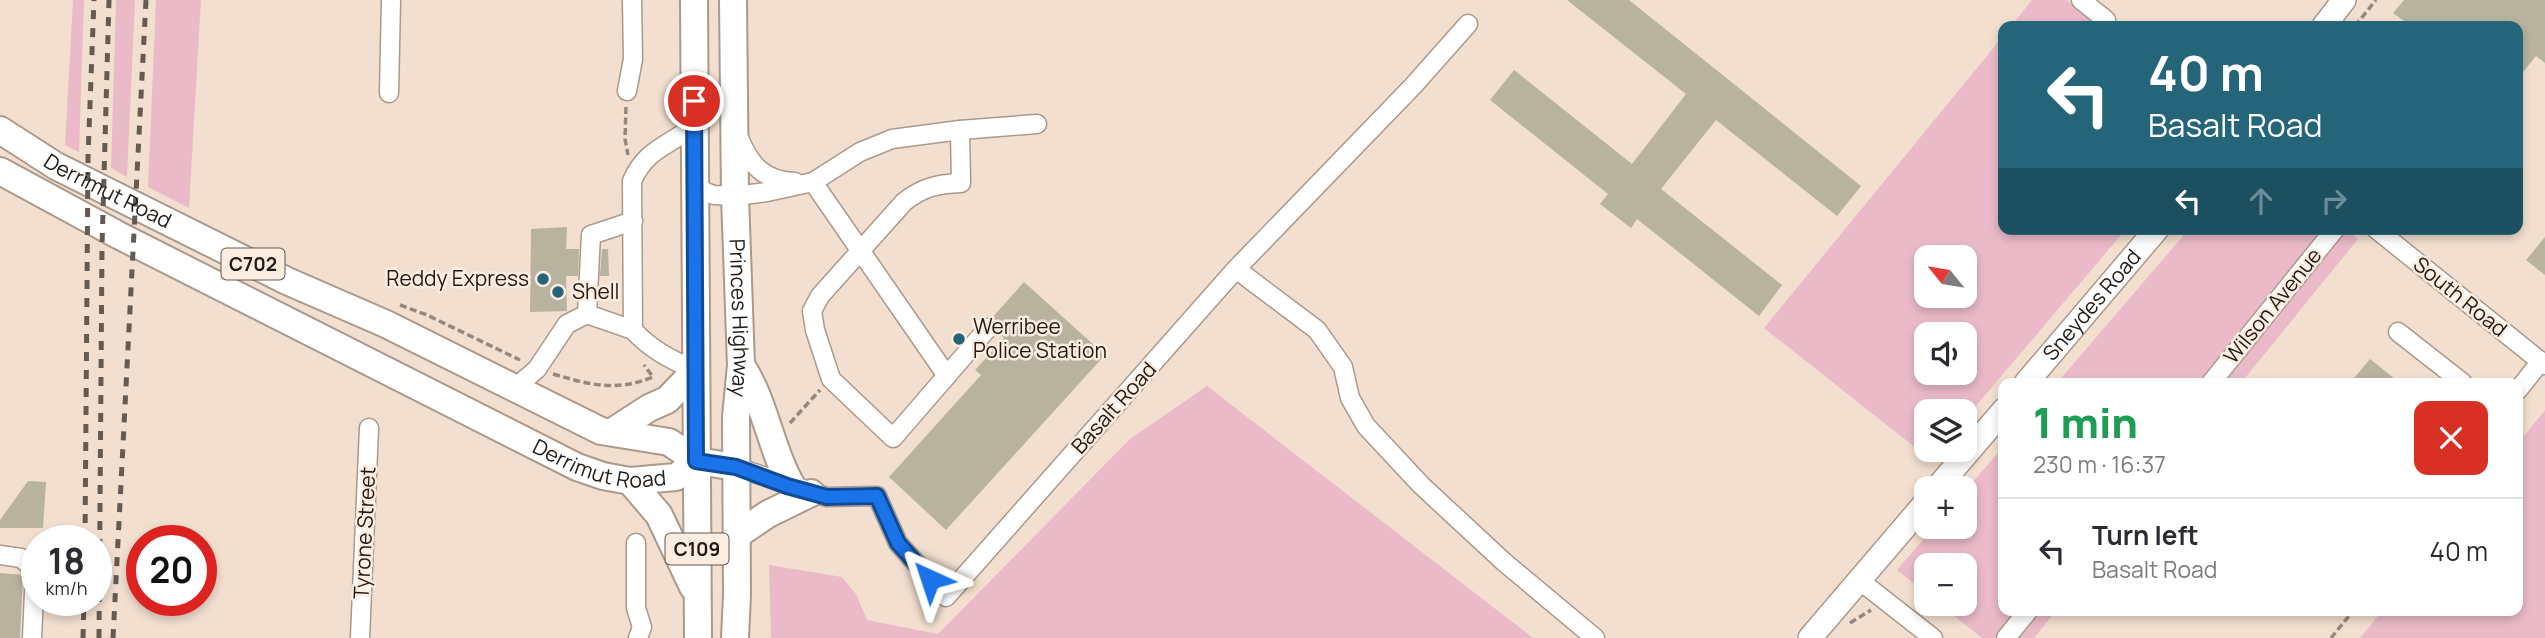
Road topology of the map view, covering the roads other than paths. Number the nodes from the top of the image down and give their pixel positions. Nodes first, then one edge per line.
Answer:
1 (391, 0) edge
2 (632, 0) edge
3 (694, 0) edge
4 (733, 0) edge
5 (2081, 0) edge
6 (2344, 0) edge
7 (2106, 20) dead end
8 (2327, 21) edge
9 (1468, 24) dead end
10 (627, 91) road end
11 (389, 93) dead end
12 (1037, 124) dead end
13 (734, 125) junction
14 (694, 126) junction
15 (0, 130) edge
16 (960, 130) junction
17 (0, 171) edge
18 (813, 182) junction
19 (695, 183) junction
20 (735, 196) junction
21 (632, 221) junction
22 (2152, 235) edge
23 (2330, 235) edge
24 (2383, 235) edge
25 (861, 250) junction
26 (1236, 270) junction
27 (587, 314) junction
28 (988, 328) dead end
29 (633, 330) junction
30 (2398, 332) dead end
31 (2543, 363) edge
32 (741, 365) junction
33 (696, 370) junction
34 (947, 376) junction
35 (2030, 378) edge
36 (2215, 378) edge
37 (2457, 378) edge
38 (2523, 385) edge
39 (515, 388) junction
40 (1998, 417) edge
41 (369, 428) dead end
42 (612, 432) junction
43 (696, 461) junction
44 (736, 467) junction
45 (1947, 476) edge
46 (630, 481) junction
47 (802, 490) junction
48 (1914, 515) edge
49 (737, 535) junction
50 (636, 543) dead end
51 (0, 555) edge
52 (1859, 580) junction
53 (697, 597) junction
54 (2024, 616) edge
55 (32, 638) edge
56 (360, 638) edge
57 (638, 638) edge
58 (698, 638) edge
59 (735, 638) edge
60 (1595, 638) edge
61 (1811, 638) edge
62 (1933, 638) edge
63 (2006, 638) edge

1 - 11 street
2 - 10 street
3 - 14 highway, Princes Highway / C109
4 - 13 highway, Princes Highway / C109
5 - 7 street
6 - 8 main road
9 - 26 street, Basalt Road
12 - 16 street
13 - 18 street
13 - 20 highway, Princes Highway / C109
14 - 19 highway, Princes Highway / C109
14 - 21 street
15 - 39 highway, Derrimut Road / C702
16 - 18 street
16 - 25 street
17 - 46 highway, Derrimut Road / C702
18 - 20 street
18 - 25 street
19 - 20 street
19 - 33 highway, Princes Highway / C109
20 - 32 highway, Princes Highway / C109
21 - 27 street
21 - 29 street
22 - 35 main road, Sneydes Road
23 - 36 street, Wilson Avenue
24 - 31 street, South Road
25 - 34 street
25 - 34 street
26 - 47 street, Basalt Road
26 - 60 street
27 - 29 street
27 - 39 street
28 - 34 street
29 - 33 street
30 - 37 street
31 - 38 street
32 - 44 highway, Princes Highway / C109
32 - 47 highway
33 - 42 highway
33 - 43 highway, Princes Highway / C109
39 - 42 highway, Derrimut Road / C702
40 - 45 main road
41 - 56 street, Tyrone Street
42 - 43 highway, Derrimut Road / C702
43 - 44 highway, C702
43 - 46 highway, Derrimut Road / C702
43 - 53 highway, Princes Highway / C109
44 - 47 street, Basalt Road
44 - 49 highway, Princes Highway / C109
46 - 53 highway
47 - 49 highway
48 - 52 main road
49 - 59 highway, Princes Highway / C109
50 - 57 street
51 - 55 street
52 - 61 main road
52 - 62 street
53 - 58 highway, Princes Highway / C109
54 - 63 street

